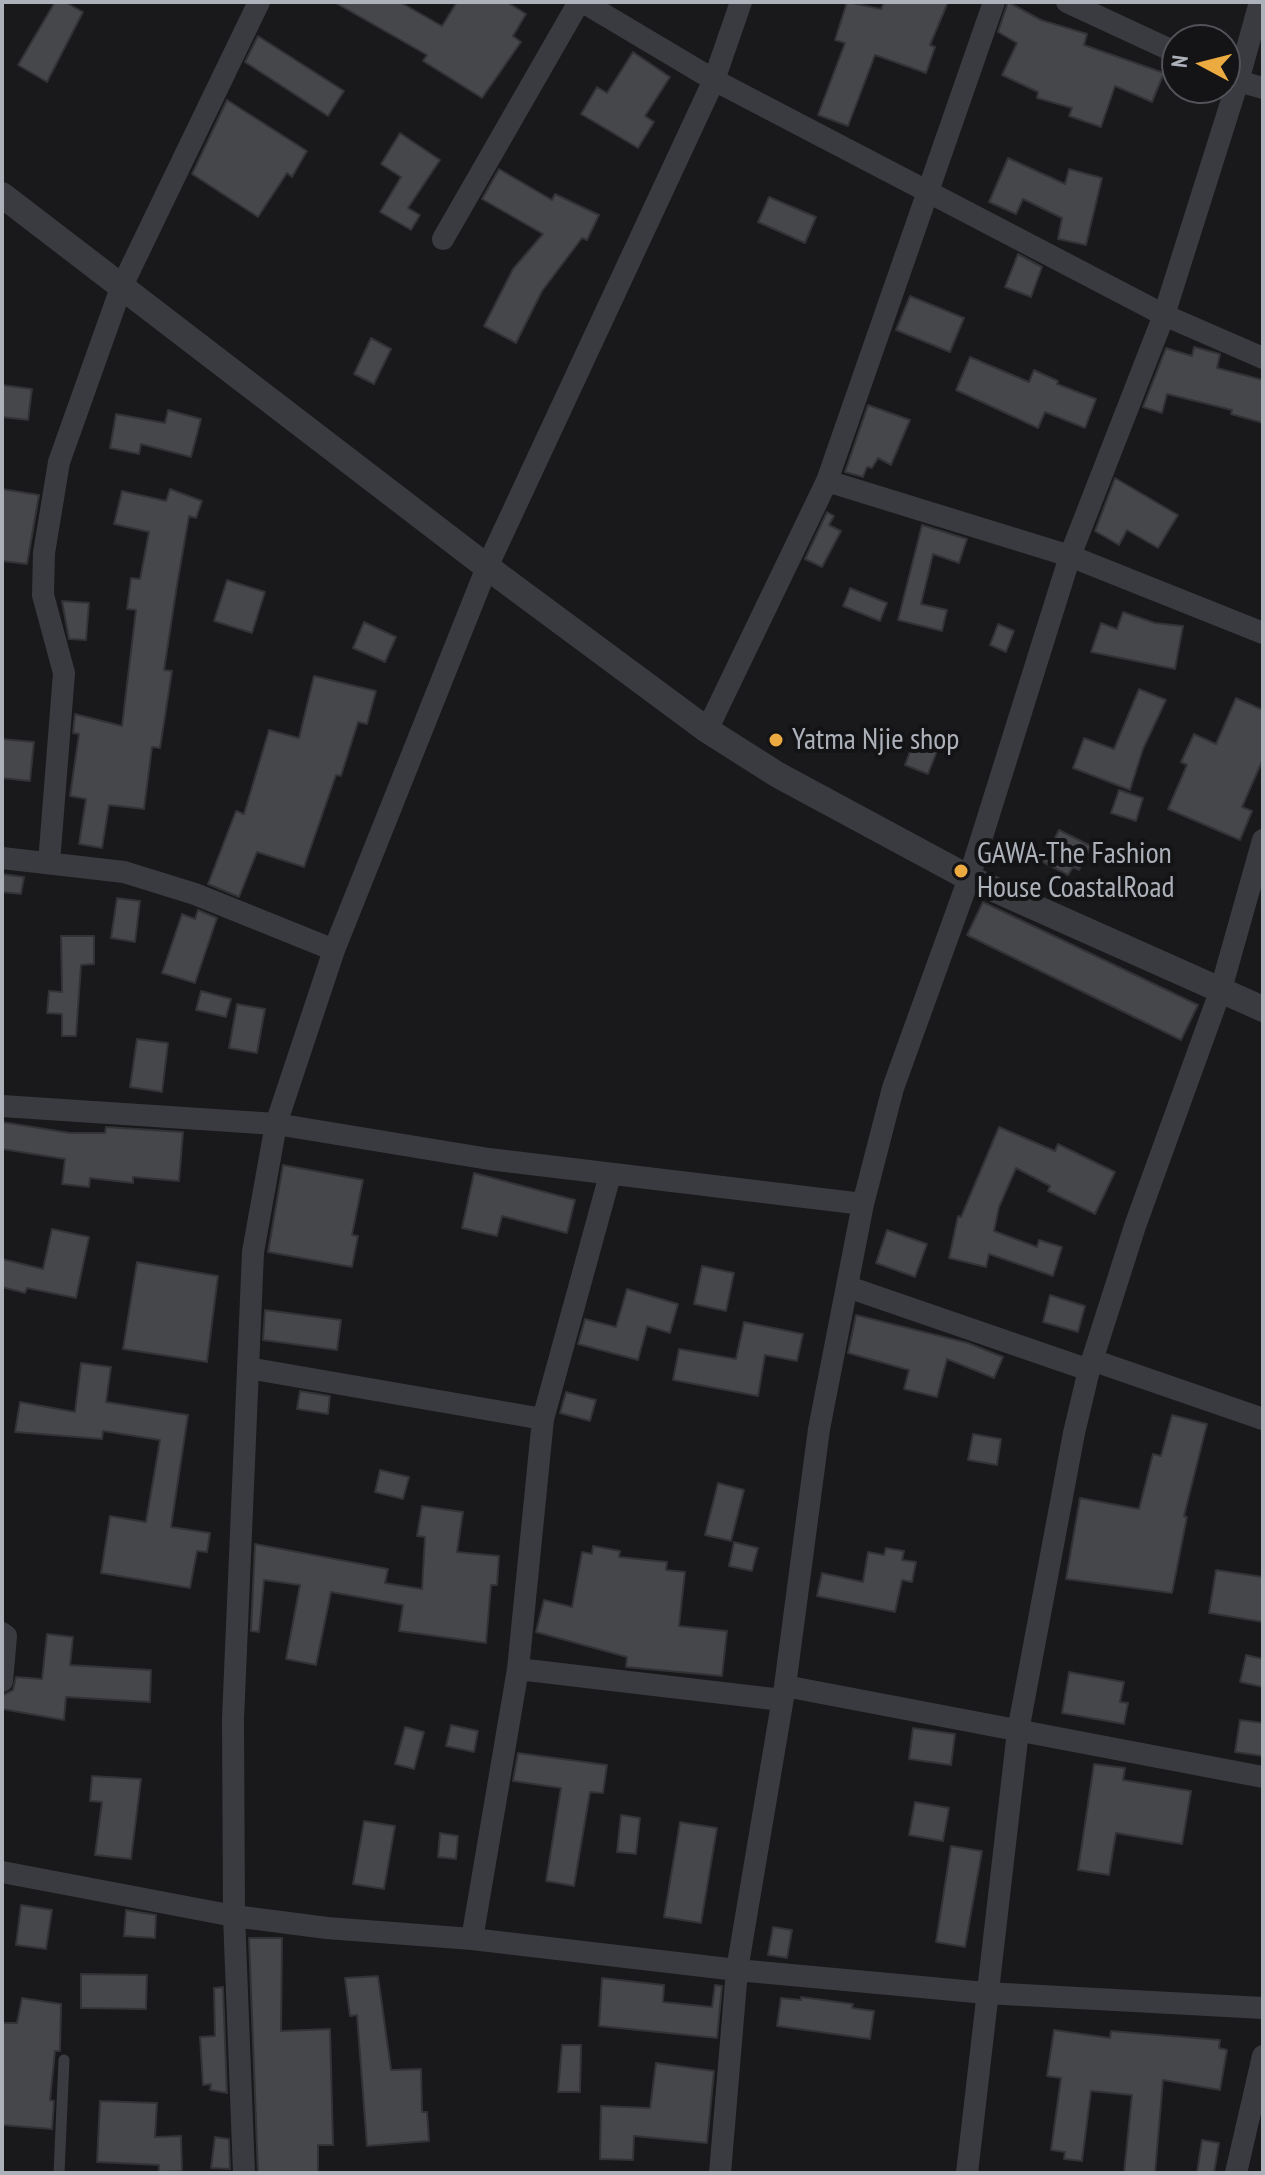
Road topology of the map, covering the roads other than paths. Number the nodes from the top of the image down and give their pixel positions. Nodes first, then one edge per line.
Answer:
1 (234, 2) edge
2 (581, 2) edge
3 (741, 2) edge
4 (994, 2) edge
5 (1067, 2) edge
6 (1260, 2) edge
7 (257, 7) edge
8 (1161, 46) edge
9 (1241, 52) edge
10 (714, 80) junction
11 (1241, 81) edge
12 (1263, 88) edge
13 (1224, 104) edge
14 (931, 190) junction
15 (2, 195) edge
16 (443, 239) dead end
17 (121, 288) junction
18 (1164, 315) junction
19 (1263, 358) edge
20 (827, 481) junction
21 (1070, 556) junction
22 (487, 567) junction
23 (1263, 633) edge
24 (707, 730) junction
25 (1263, 840) edge
26 (2, 858) edge
27 (49, 863) junction
28 (969, 878) junction
29 (334, 950) junction
30 (1221, 989) junction
31 (1263, 1009) edge
32 (2, 1106) edge
33 (276, 1124) junction
34 (610, 1175) junction
35 (863, 1204) junction
36 (848, 1287) junction
37 (1090, 1365) junction
38 (248, 1368) junction
39 (543, 1419) junction
40 (1263, 1419) edge
41 (2, 1633) edge
42 (518, 1669) junction
43 (2, 1681) edge
44 (783, 1693) junction
45 (1018, 1731) junction
46 (1263, 1777) edge
47 (2, 1872) edge
48 (234, 1916) junction
49 (472, 1939) junction
50 (737, 1970) junction
51 (986, 1993) junction
52 (1263, 2008) edge
53 (1263, 2056) edge
54 (64, 2060) dead end
55 (59, 2173) edge
56 (244, 2173) edge
57 (720, 2173) edge
58 (967, 2173) edge
59 (1236, 2173) edge

1 - 7 street
2 - 10 street
2 - 16 street
3 - 10 street
4 - 14 street
5 - 8 street
6 - 9 street
7 - 17 street
10 - 14 street
10 - 22 street
11 - 12 street
13 - 18 street
14 - 18 street
14 - 20 street
15 - 17 street
17 - 22 street
17 - 27 street
18 - 19 street
18 - 21 street
20 - 21 street
20 - 24 street
21 - 23 street
21 - 28 street
22 - 24 street
22 - 29 street
24 - 28 street
25 - 30 street
26 - 27 street
27 - 29 street
28 - 30 street
28 - 35 street
29 - 33 street
30 - 31 street
30 - 37 street
32 - 33 street
33 - 34 street
33 - 38 street
34 - 35 street
34 - 39 street
35 - 36 street
36 - 37 street
36 - 44 street
37 - 40 street
37 - 45 street
38 - 39 street
38 - 48 street
39 - 42 street
41 - 43 street
42 - 44 street
42 - 49 street
44 - 45 street
44 - 50 street
45 - 46 street
45 - 51 street
47 - 48 street
48 - 49 street
48 - 56 street
49 - 50 street
50 - 51 street
50 - 57 street
51 - 52 street
51 - 58 street
53 - 59 street
54 - 55 lane

